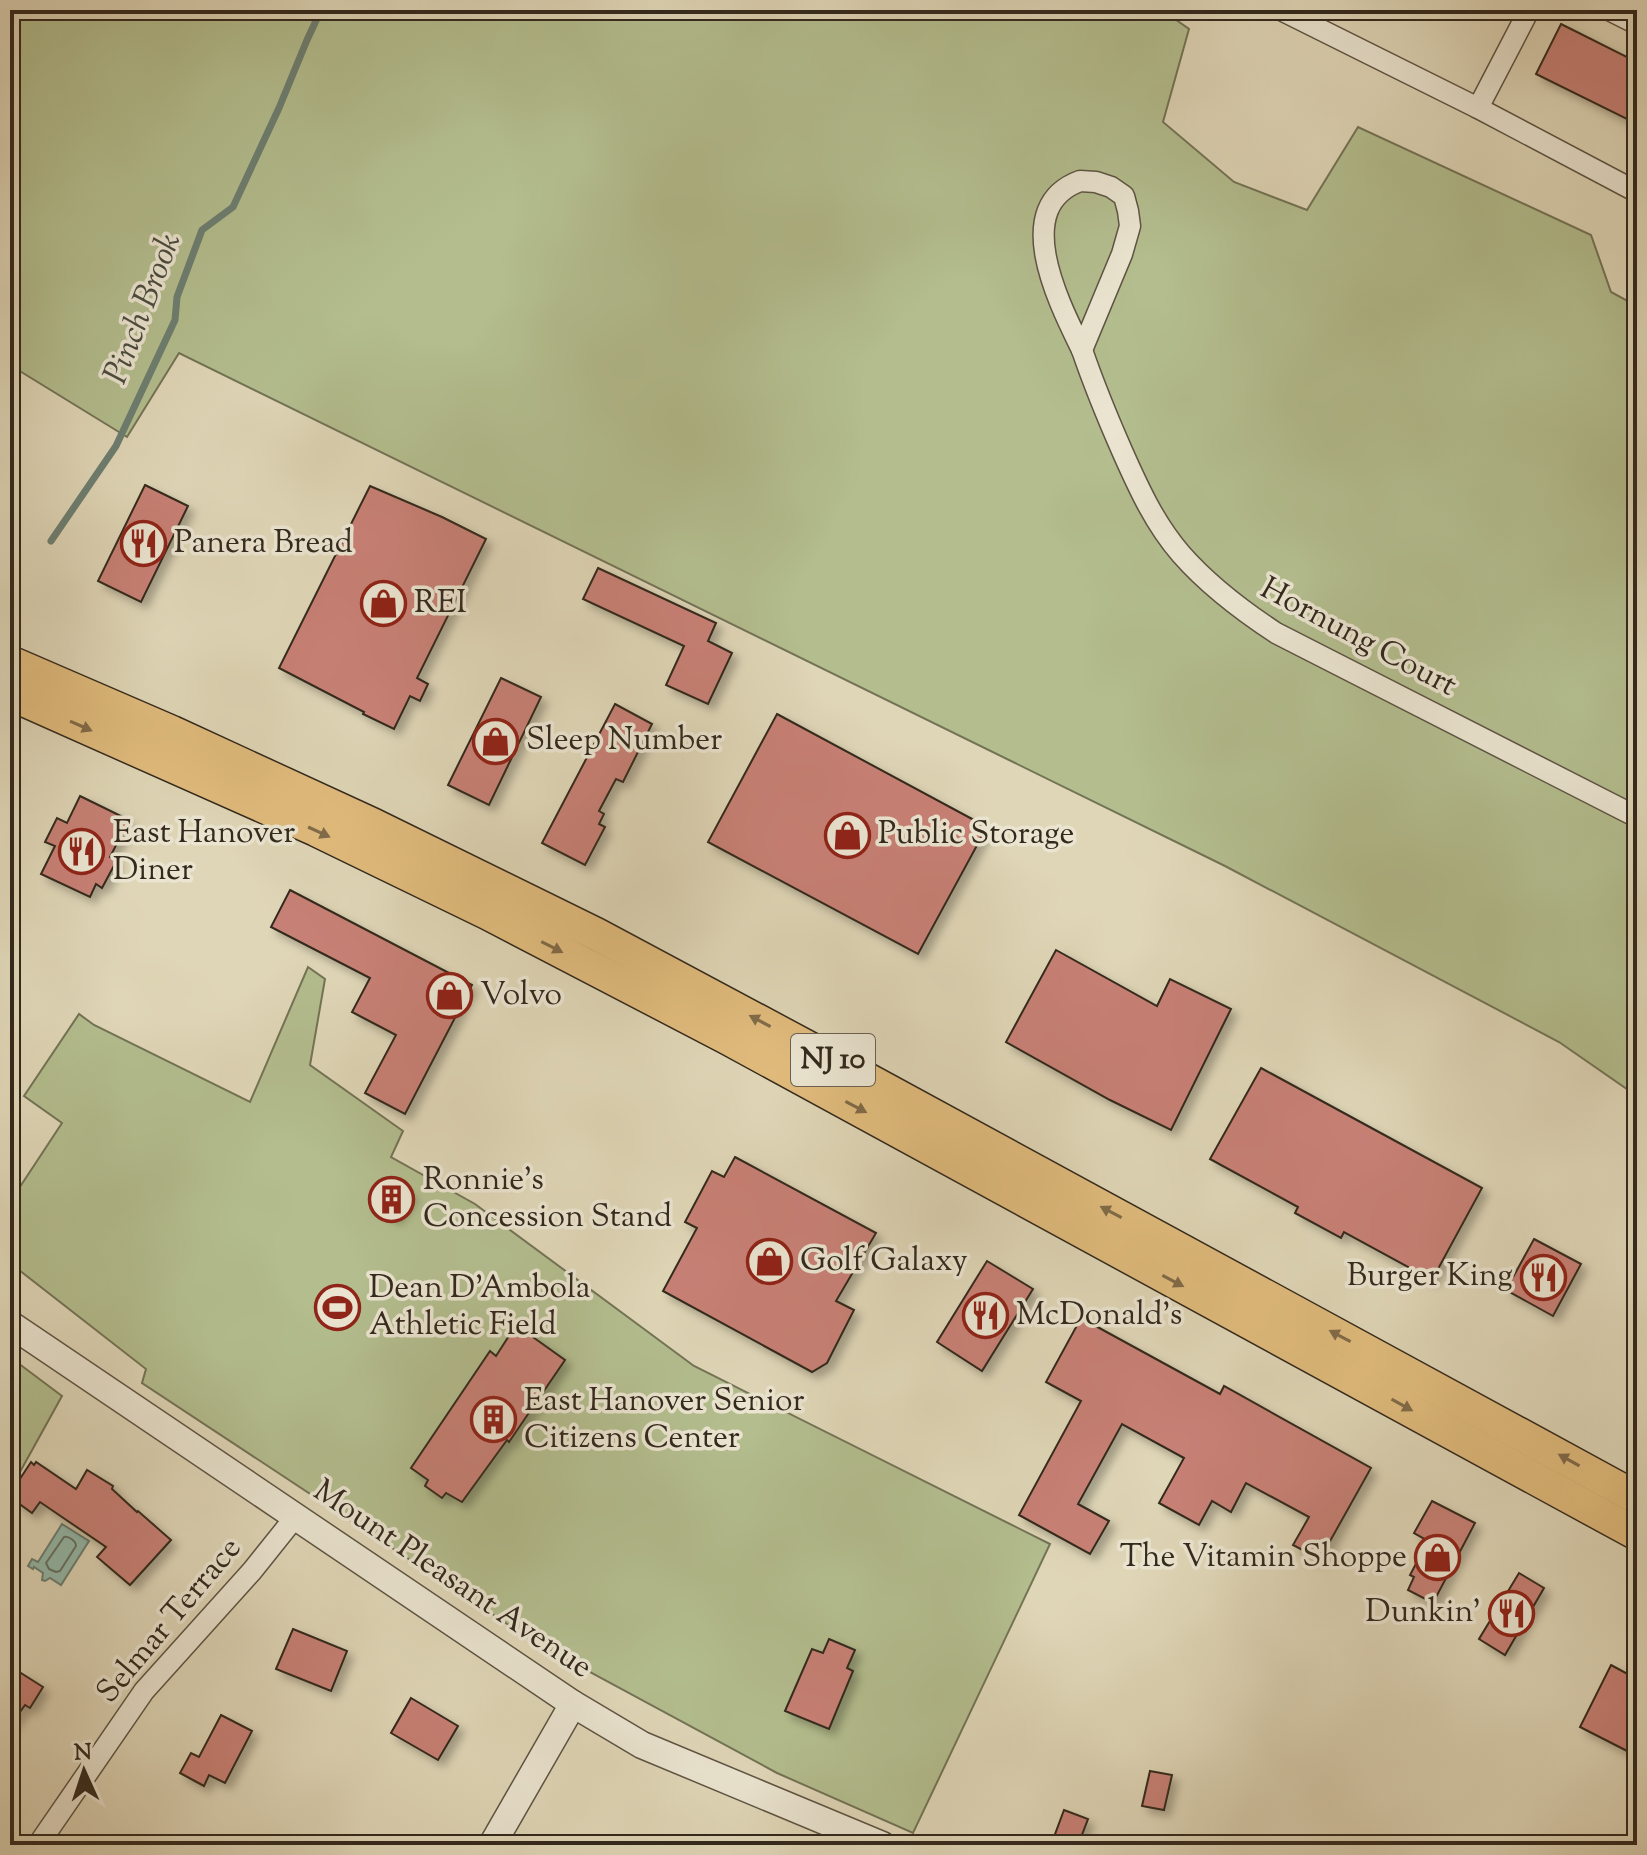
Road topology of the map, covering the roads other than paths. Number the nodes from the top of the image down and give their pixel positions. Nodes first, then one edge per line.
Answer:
1 (1529, 10) edge
2 (1609, 10) edge
3 (1293, 13) edge
4 (1637, 24) edge
5 (1478, 108) junction
6 (1637, 192) edge
7 (1082, 350) junction
8 (10, 662) edge
9 (10, 694) edge
10 (1637, 817) edge
11 (10, 1324) edge
12 (1637, 1498) edge
13 (296, 1516) junction
14 (1637, 1534) edge
15 (573, 1704) junction
16 (38, 1845) edge
17 (492, 1845) edge
18 (882, 1845) edge

1 - 5 street
2 - 4 street
3 - 5 street
5 - 6 street
7 - 7 street, Hornung Court
7 - 10 street, Hornung Court
12 -> 8 main road, NJ 10
9 -> 14 main road, NJ 10
11 - 13 street, Mount Pleasant Avenue
13 - 15 street, Mount Pleasant Avenue
13 - 16 street, Selmar Terrace
15 - 17 street
15 - 18 street, Mount Pleasant Avenue

